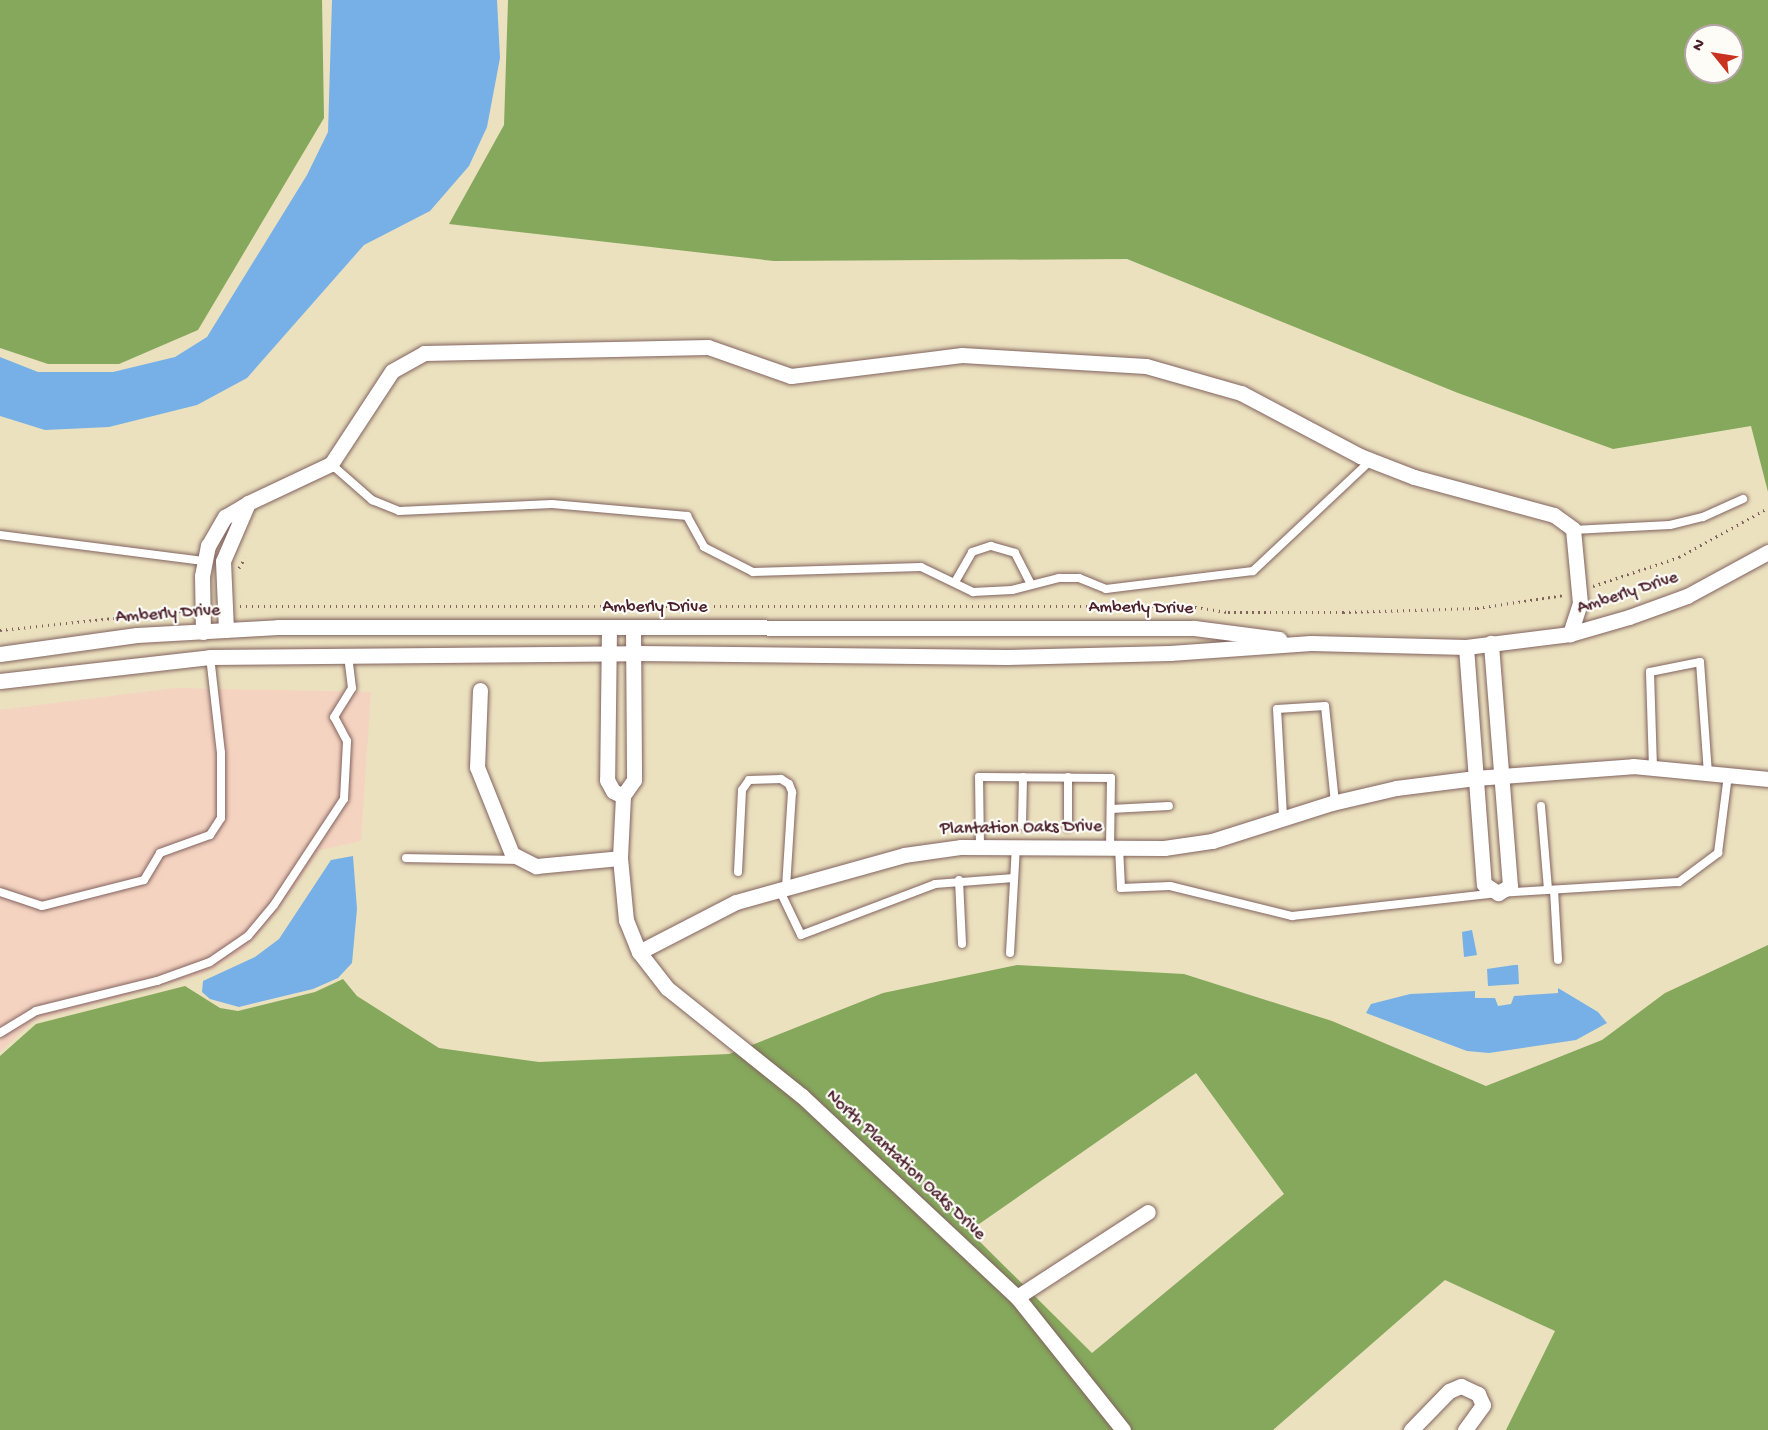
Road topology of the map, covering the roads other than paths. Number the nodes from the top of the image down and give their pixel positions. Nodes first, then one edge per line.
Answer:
1 (1371, 460) junction
2 (331, 464) junction
3 (1743, 499) dead end
4 (248, 504) junction
5 (1574, 530) junction
6 (0, 535) edge
7 (1768, 552) edge
8 (203, 561) junction
9 (223, 561) junction
10 (954, 582) junction
11 (1031, 584) junction
12 (609, 627) junction
13 (633, 627) junction
14 (226, 630) junction
15 (206, 631) junction
16 (1570, 634) junction
17 (1491, 642) junction
18 (1311, 643) junction
19 (1466, 647) junction
20 (635, 653) junction
21 (0, 654) edge
22 (609, 654) junction
23 (348, 656) junction
24 (210, 657) junction
25 (0, 681) edge
26 (480, 690) dead end
27 (1653, 768) junction
28 (1708, 774) junction
29 (1728, 775) junction
30 (1504, 776) junction
31 (1023, 777) junction
32 (1068, 777) junction
33 (1476, 778) junction
34 (1768, 779) edge
35 (623, 796) junction
36 (1335, 802) junction
37 (1169, 806) dead end
38 (1541, 806) dead end
39 (1111, 809) junction
40 (1283, 816) junction
41 (1022, 825) dead end
42 (1068, 827) dead end
43 (980, 847) junction
44 (1016, 847) junction
45 (1115, 847) junction
46 (406, 858) dead end
47 (620, 858) junction
48 (519, 860) junction
49 (738, 872) dead end
50 (1014, 878) junction
51 (960, 880) junction
52 (783, 888) junction
53 (1551, 890) junction
54 (0, 892) edge
55 (1498, 893) junction
56 (962, 944) dead end
57 (639, 952) junction
58 (1010, 953) dead end
59 (1558, 960) dead end
60 (0, 1032) edge
61 (1148, 1212) dead end
62 (1017, 1297) junction
63 (1123, 1430) edge
64 (1411, 1430) edge
65 (1466, 1430) edge

1 - 2 street
1 - 5 street
1 - 11 lane
2 - 4 street
2 - 10 lane
3 - 5 lane
4 - 8 street
4 - 9 street
5 - 16 street
6 - 8 lane
7 - 16 street, Amberly Drive
8 - 9 street
8 - 15 street
9 - 14 street
10 - 11 lane
10 - 11 lane
12 - 13 street, Amberly Drive
12 - 14 street, Amberly Drive
12 - 22 street
13 - 18 street, Amberly Drive
13 - 20 street
14 - 15 street, Amberly Drive
15 - 21 street, Amberly Drive
15 - 24 street
16 - 17 street, Amberly Drive
17 - 19 street, Amberly Drive
17 - 30 street
18 - 19 street, Amberly Drive
18 - 20 street, Amberly Drive
19 - 33 street
20 - 22 street, Amberly Drive
20 - 35 street
22 - 23 street, Amberly Drive
22 - 35 street
23 - 24 street, Amberly Drive
23 - 60 lane
24 - 25 street, Amberly Drive
24 - 54 lane
26 - 48 street
27 - 28 street, Plantation Oaks Drive
27 - 28 lane
27 - 30 street, Plantation Oaks Drive
28 - 29 street, Plantation Oaks Drive
29 - 34 street, Plantation Oaks Drive
29 - 53 lane
30 - 33 street, Plantation Oaks Drive
30 - 55 street
31 - 32 lane
31 - 41 lane
31 - 43 lane
32 - 39 lane
32 - 42 lane
33 - 36 street, Plantation Oaks Drive
33 - 55 street
35 - 47 street
36 - 40 street, Plantation Oaks Drive
36 - 40 lane
37 - 39 lane
38 - 53 lane
39 - 45 lane
40 - 45 street, Plantation Oaks Drive
43 - 44 street, Plantation Oaks Drive
43 - 52 street, Plantation Oaks Drive
44 - 45 street, Plantation Oaks Drive
44 - 50 lane
45 - 55 lane
46 - 48 lane
47 - 48 street
47 - 57 street
49 - 52 lane
50 - 51 lane
50 - 58 lane
51 - 52 lane
51 - 56 lane
52 - 57 street, Plantation Oaks Drive
53 - 55 lane
53 - 59 lane
57 - 62 street, North Plantation Oaks Drive
61 - 62 street
62 - 63 street, North Plantation Oaks Drive
64 - 65 street

